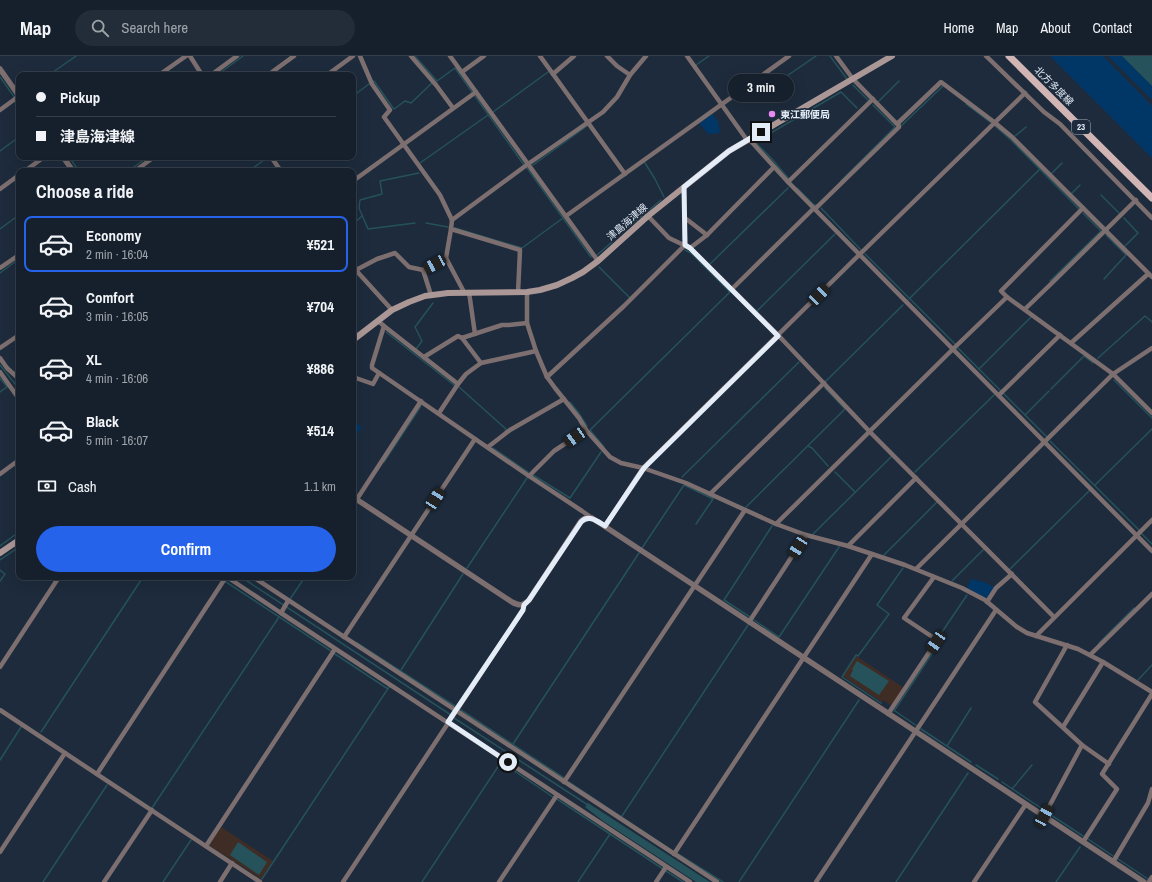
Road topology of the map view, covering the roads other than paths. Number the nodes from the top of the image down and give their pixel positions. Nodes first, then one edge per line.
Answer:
1 (186, 56) edge
2 (190, 56) edge
3 (237, 56) edge
4 (294, 56) edge
5 (353, 56) edge
6 (360, 56) edge
7 (411, 56) edge
8 (450, 56) edge
9 (484, 56) edge
10 (540, 56) edge
11 (574, 56) edge
12 (606, 56) edge
13 (646, 56) edge
14 (687, 56) edge
15 (789, 56) edge
16 (836, 56) edge
17 (892, 56) edge
18 (986, 56) edge
19 (1008, 56) edge
20 (0, 69) edge
21 (164, 72) edge
22 (200, 72) edge
23 (215, 72) edge
24 (272, 72) edge
25 (331, 72) edge
26 (462, 72) junction
27 (553, 74) junction
28 (630, 75) junction
29 (853, 79) junction
30 (16, 92) edge
31 (476, 92) junction
32 (1025, 93) junction
33 (16, 98) edge
34 (873, 99) junction
35 (722, 104) junction
36 (453, 108) junction
37 (0, 110) edge
38 (587, 122) junction
39 (994, 122) junction
40 (898, 123) junction
41 (748, 139) junction
42 (403, 144) junction
43 (40, 160) edge
44 (150, 160) edge
45 (528, 164) junction
46 (774, 167) junction
47 (29, 168) edge
48 (139, 168) edge
49 (625, 174) junction
50 (16, 177) edge
51 (356, 179) edge
52 (788, 182) junction
53 (684, 187) junction
54 (0, 189) edge
55 (1152, 198) edge
56 (1136, 200) junction
57 (814, 208) junction
58 (1084, 208) junction
59 (566, 216) junction
60 (648, 216) junction
61 (685, 218) junction
62 (1152, 218) edge
63 (452, 220) junction
64 (451, 229) junction
65 (1105, 230) junction
66 (707, 235) junction
67 (685, 245) junction
68 (690, 248) junction
69 (860, 254) junction
70 (16, 257) edge
71 (446, 258) junction
72 (598, 261) junction
73 (356, 267) edge
74 (0, 268) edge
75 (356, 270) edge
76 (423, 270) junction
77 (1150, 275) edge
78 (732, 289) junction
79 (466, 292) junction
80 (518, 292) junction
81 (527, 292) junction
82 (431, 295) junction
83 (1007, 297) junction
84 (1024, 309) junction
85 (392, 310) junction
86 (378, 321) junction
87 (527, 323) junction
88 (384, 326) junction
89 (475, 334) junction
90 (1060, 335) junction
91 (778, 336) junction
92 (16, 337) edge
93 (356, 338) edge
94 (462, 338) junction
95 (1071, 343) junction
96 (0, 348) edge
97 (1152, 348) edge
98 (953, 349) junction
99 (536, 351) junction
100 (424, 357) junction
101 (0, 358) edge
102 (481, 363) junction
103 (0, 372) edge
104 (379, 373) junction
105 (1113, 374) junction
106 (16, 376) edge
107 (547, 377) junction
108 (356, 378) edge
109 (824, 383) junction
110 (458, 384) junction
111 (16, 395) edge
112 (999, 395) junction
113 (564, 399) junction
114 (421, 401) junction
115 (439, 413) junction
116 (1152, 413) edge
117 (586, 430) junction
118 (870, 432) junction
119 (475, 439) junction
120 (1045, 442) junction
121 (488, 447) junction
122 (16, 462) edge
123 (644, 468) junction
124 (0, 474) edge
125 (529, 476) junction
126 (916, 478) junction
127 (710, 494) junction
128 (356, 497) edge
129 (356, 499) edge
130 (745, 510) junction
131 (592, 518) junction
132 (1152, 520) edge
133 (962, 523) junction
134 (776, 524) junction
135 (605, 526) junction
136 (1139, 533) junction
137 (412, 535) junction
138 (806, 535) junction
139 (16, 542) edge
140 (848, 546) junction
141 (1152, 551) edge
142 (0, 553) edge
143 (872, 554) junction
144 (916, 569) junction
145 (1012, 574) junction
146 (934, 577) junction
147 (57, 580) edge
148 (224, 580) edge
149 (231, 580) edge
150 (257, 580) edge
151 (694, 586) junction
152 (1152, 594) edge
153 (288, 602) junction
154 (987, 602) junction
155 (524, 605) junction
156 (996, 610) junction
157 (282, 611) junction
158 (1054, 617) junction
159 (750, 622) junction
160 (1036, 636) junction
161 (344, 637) junction
162 (1066, 645) junction
163 (335, 649) junction
164 (1090, 655) junction
165 (803, 658) junction
166 (1103, 662) junction
167 (0, 667) edge
168 (1152, 693) edge
169 (0, 710) edge
170 (455, 711) junction
171 (888, 714) junction
172 (448, 721) junction
173 (1063, 727) junction
174 (916, 732) junction
175 (1082, 745) junction
176 (65, 753) junction
177 (1109, 764) junction
178 (97, 774) junction
179 (564, 782) junction
180 (1152, 789) edge
181 (557, 794) junction
182 (1026, 804) junction
183 (152, 810) junction
184 (1044, 816) junction
185 (1083, 842) junction
186 (206, 846) junction
187 (0, 852) edge
188 (674, 854) junction
189 (1113, 862) junction
190 (232, 863) junction
191 (666, 867) junction
192 (1152, 877) edge
193 (1135, 880) edge
194 (104, 882) edge
195 (220, 882) edge
196 (260, 882) edge
197 (343, 882) edge
198 (499, 882) edge
199 (656, 882) edge
200 (690, 882) edge
201 (716, 882) edge
202 (816, 882) edge
203 (974, 882) edge
204 (1144, 882) edge
205 (1149, 882) edge

1 - 21 street
2 - 22 street
3 - 23 street
4 - 24 street
5 - 25 street
6 - 42 street
7 - 36 street
8 - 26 street
9 - 26 street
10 - 27 street
11 - 27 street
12 - 28 street
13 - 28 street
14 - 35 street
15 - 35 street
16 - 29 street
17 - 29 main road, 津島海津線
18 - 32 street
19 - 55 main road, 北方多度線 / 23
20 - 30 street
26 - 31 street
27 - 38 street
28 - 38 street
29 - 34 street
29 - 41 main road, 津島海津線
31 - 36 street
31 - 45 street
32 - 39 street
32 - 56 street
33 - 37 street
34 - 40 street
34 - 52 street
35 - 41 street
35 - 49 street
36 - 42 street
38 - 45 street
38 - 49 street
39 - 40 street
39 - 58 street
39 - 69 street
40 - 57 street
41 - 46 street
41 - 53 main road, 津島海津線
42 - 51 street
42 - 63 street
43 - 47 street
44 - 48 street
45 - 59 street
45 - 63 street
46 - 52 street
46 - 66 street
49 - 59 street
50 - 54 street
52 - 57 street
53 - 60 main road, 津島海津線
53 - 61 street
56 - 62 street
56 - 65 street
57 - 69 street
57 - 78 street
58 - 65 street
58 - 83 street
59 - 72 street
60 - 67 street
60 - 72 main road, 津島海津線
61 - 66 street
61 - 67 street
63 - 64 street
64 - 71 street
64 - 80 street
65 - 77 street
65 - 84 street
66 - 68 street
67 - 68 street
67 - 107 street
68 - 78 street
69 - 91 street
69 - 98 street
70 - 74 street
71 - 76 street
71 - 79 street
72 - 81 main road, 津島海津線
73 - 76 street
75 - 85 street
76 - 82 street
77 - 95 street
78 - 91 street
79 - 80 main road, 津島海津線
79 - 82 main road, 津島海津線
79 - 89 street
80 - 81 main road, 津島海津線
81 - 87 street
82 - 85 main road, 津島海津線
83 - 84 street
83 - 98 street
84 - 90 street
85 - 86 main road, 津島海津線
86 - 88 street
86 - 93 main road, 津島海津線
87 - 89 street
87 - 99 street
88 - 100 street
88 - 104 street
89 - 94 street
90 - 95 street
90 - 112 street
91 - 109 street
91 - 123 street
92 - 96 street
94 - 100 street
94 - 102 street
95 - 105 street
97 - 105 street
98 - 112 street
98 - 118 street
99 - 102 street
99 - 107 street
100 - 110 street
101 - 106 street
102 - 110 street
103 - 111 street
104 - 108 street
104 - 114 street
105 - 116 street
105 - 120 street
107 - 113 street
109 - 118 street
109 - 127 street
110 - 115 street
112 - 120 street
113 - 117 street
113 - 121 street
114 - 115 street
114 - 128 street
115 - 119 street
117 - 123 street
117 - 125 street
118 - 126 street
118 - 134 street
119 - 121 street
119 - 137 street
120 - 133 street
120 - 136 street
121 - 125 street
122 - 124 street
123 - 127 street
123 - 135 street
125 - 131 street
126 - 133 street
126 - 140 street
127 - 130 street
129 - 137 street
130 - 134 street
130 - 151 street
131 - 135 street
131 - 155 street
132 - 136 street
133 - 144 street
133 - 145 street
134 - 138 street
135 - 151 street
136 - 141 street
136 - 158 street
137 - 155 street
137 - 161 street
138 - 140 street
138 - 159 street
139 - 142 main road
140 - 143 street
143 - 144 street
143 - 165 street
144 - 146 street
145 - 154 street
145 - 158 street
146 - 154 street
146 - 171 street
147 - 167 street
148 - 178 street
149 - 157 street
150 - 153 street
151 - 159 street
151 - 179 street
152 - 164 street
153 - 157 street
153 - 161 street
154 - 156 street
155 - 170 street
156 - 160 street
156 - 174 street
157 - 163 street
158 - 160 street
159 - 165 street
160 - 162 street
161 - 170 street
162 - 164 street
162 - 173 street
163 - 172 street
163 - 186 street
164 - 166 street
165 - 171 street
165 - 188 street
166 - 168 street
166 - 173 street
168 - 177 street
169 - 176 street
170 - 172 street
170 - 179 street
171 - 174 street
172 - 181 street
172 - 197 street
173 - 175 street
174 - 182 street
174 - 202 street
175 - 177 street
175 - 184 street
176 - 178 street
176 - 187 street
177 - 185 street
178 - 183 street
179 - 188 street
180 - 189 street
181 - 191 street
181 - 198 street
182 - 184 street
182 - 203 street
183 - 186 street
183 - 194 street
184 - 185 street
185 - 189 street
186 - 190 street
188 - 201 street
189 - 193 street
190 - 195 street
190 - 196 street
191 - 199 street
191 - 200 street
192 - 205 street
193 - 204 street

